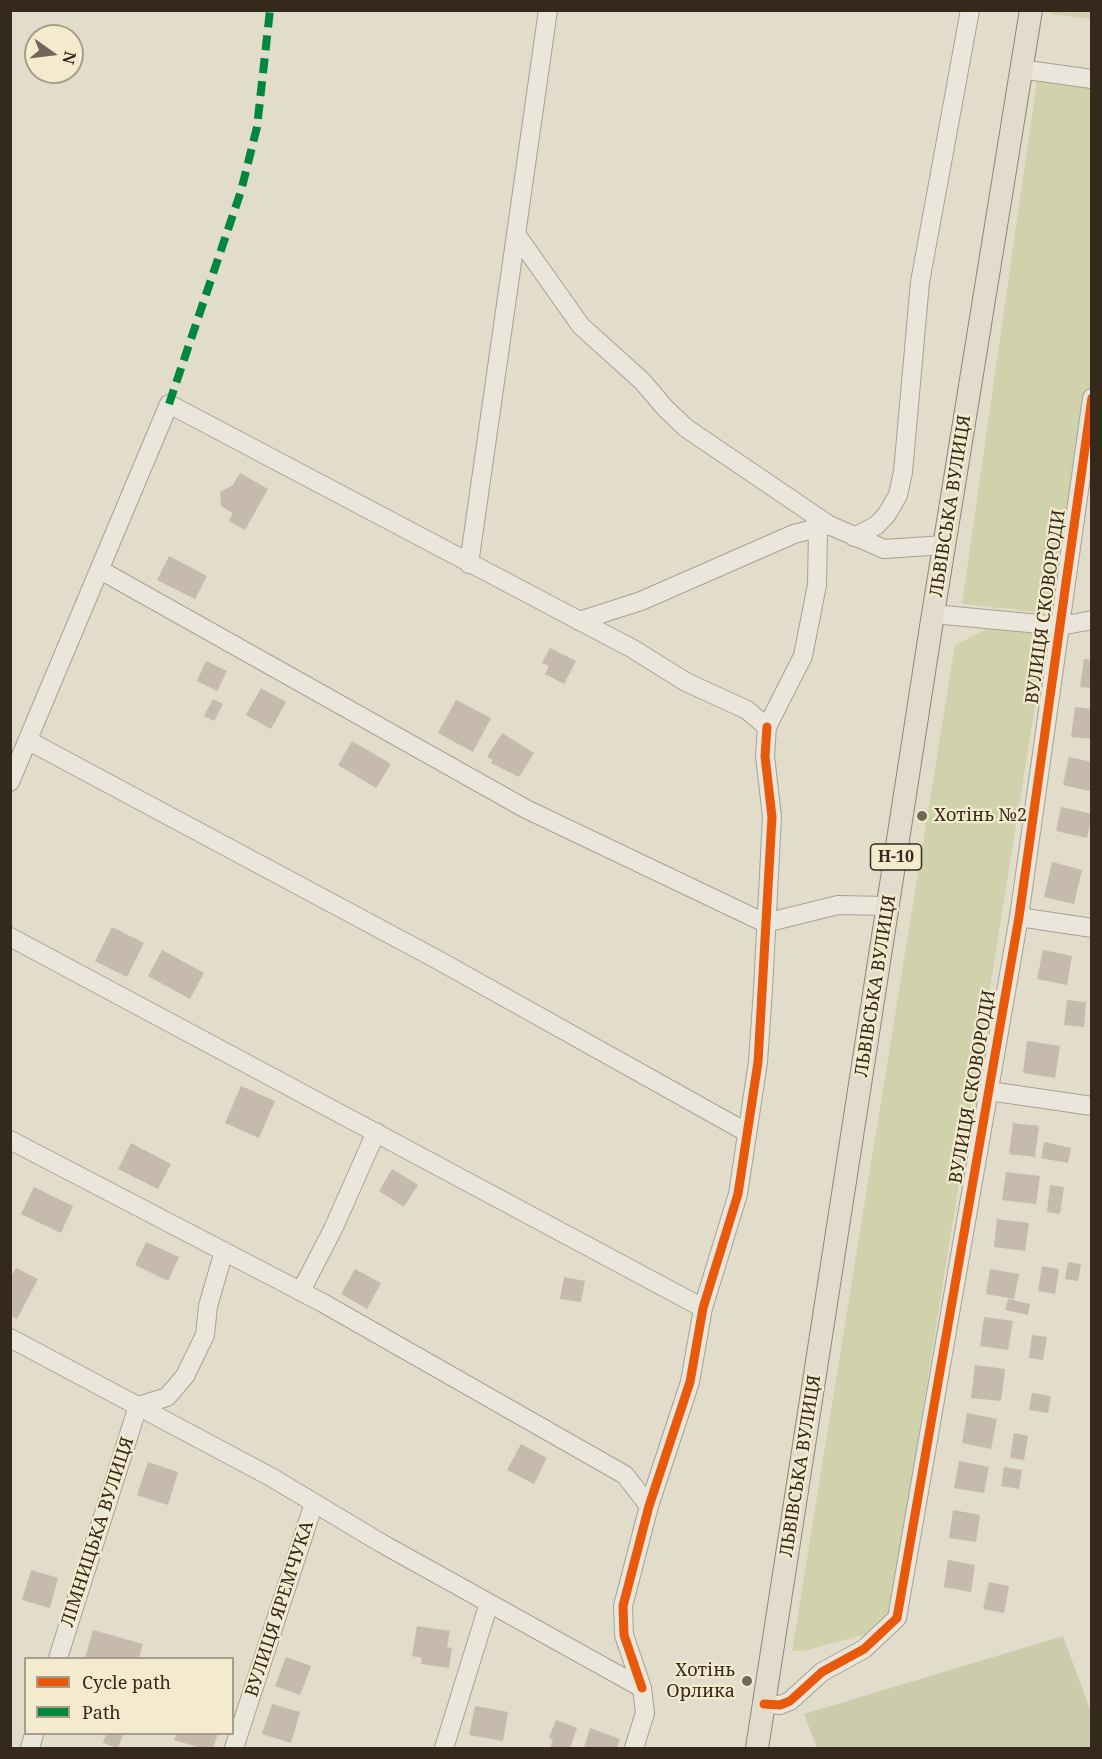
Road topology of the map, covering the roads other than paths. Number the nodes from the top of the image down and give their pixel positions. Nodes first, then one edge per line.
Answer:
1 (548, 10) edge
2 (970, 10) edge
3 (1031, 10) edge
4 (1020, 69) junction
5 (1092, 79) edge
6 (518, 237) junction
7 (1092, 398) edge
8 (824, 526) junction
9 (854, 537) junction
10 (944, 545) junction
11 (469, 564) junction
12 (102, 571) junction
13 (933, 614) junction
14 (1092, 620) edge
15 (579, 621) junction
16 (1061, 626) junction
17 (767, 727) junction
18 (29, 741) junction
19 (10, 782) edge
20 (889, 906) junction
21 (1019, 917) junction
22 (765, 923) junction
23 (1092, 928) edge
24 (10, 937) edge
25 (989, 1091) junction
26 (1092, 1106) edge
27 (376, 1132) junction
28 (746, 1132) junction
29 (10, 1140) edge
30 (224, 1251) junction
31 (301, 1291) junction
32 (703, 1308) junction
33 (10, 1338) edge
34 (138, 1406) junction
35 (314, 1503) junction
36 (649, 1506) junction
37 (489, 1603) junction
38 (59, 1657) edge
39 (642, 1688) junction
40 (764, 1704) junction
41 (234, 1749) edge
42 (444, 1749) edge
43 (634, 1749) edge
44 (757, 1749) edge

1 - 6 street
2 - 9 street
3 - 4 main road, ЛЬВІВСЬКА ВУЛИЦЯ / Н-10
4 - 5 street
4 - 10 main road, ЛЬВІВСЬКА ВУЛИЦЯ / Н-10
6 - 8 street
6 - 11 street
7 - 16 street, ВУЛИЦЯ СКОВОРОДИ
8 - 9 street
8 - 15 street
8 - 17 street
9 - 10 street
10 - 13 main road, ЛЬВІВСЬКА ВУЛИЦЯ / Н-10
11 - 12 street
11 - 15 street
12 - 18 street
12 - 22 street
13 - 16 street
13 - 20 main road, ЛЬВІВСЬКА ВУЛИЦЯ / Н-10
14 - 16 street
15 - 17 street
16 - 21 street, ВУЛИЦЯ СКОВОРОДИ
17 - 22 street
18 - 19 street
18 - 28 street
20 - 22 street
20 - 40 main road, ЛЬВІВСЬКА ВУЛИЦЯ / Н-10
21 - 23 street
21 - 25 street, ВУЛИЦЯ СКОВОРОДИ
22 - 28 street
24 - 27 street
25 - 26 street
25 - 40 street, ВУЛИЦЯ СКОВОРОДИ
27 - 31 street
27 - 32 street
28 - 32 street
29 - 30 street
30 - 31 street
30 - 34 street
31 - 36 street
32 - 36 street
33 - 34 street
34 - 35 street
34 - 38 street, ЛІМНИЦЬКА ВУЛИЦЯ
35 - 37 street
35 - 41 street, ВУЛИЦЯ ЯРЕМЧУКА
36 - 39 street
37 - 39 street
37 - 42 street
39 - 43 street
40 - 44 main road, ЛЬВІВСЬКА ВУЛИЦЯ / Н-10

